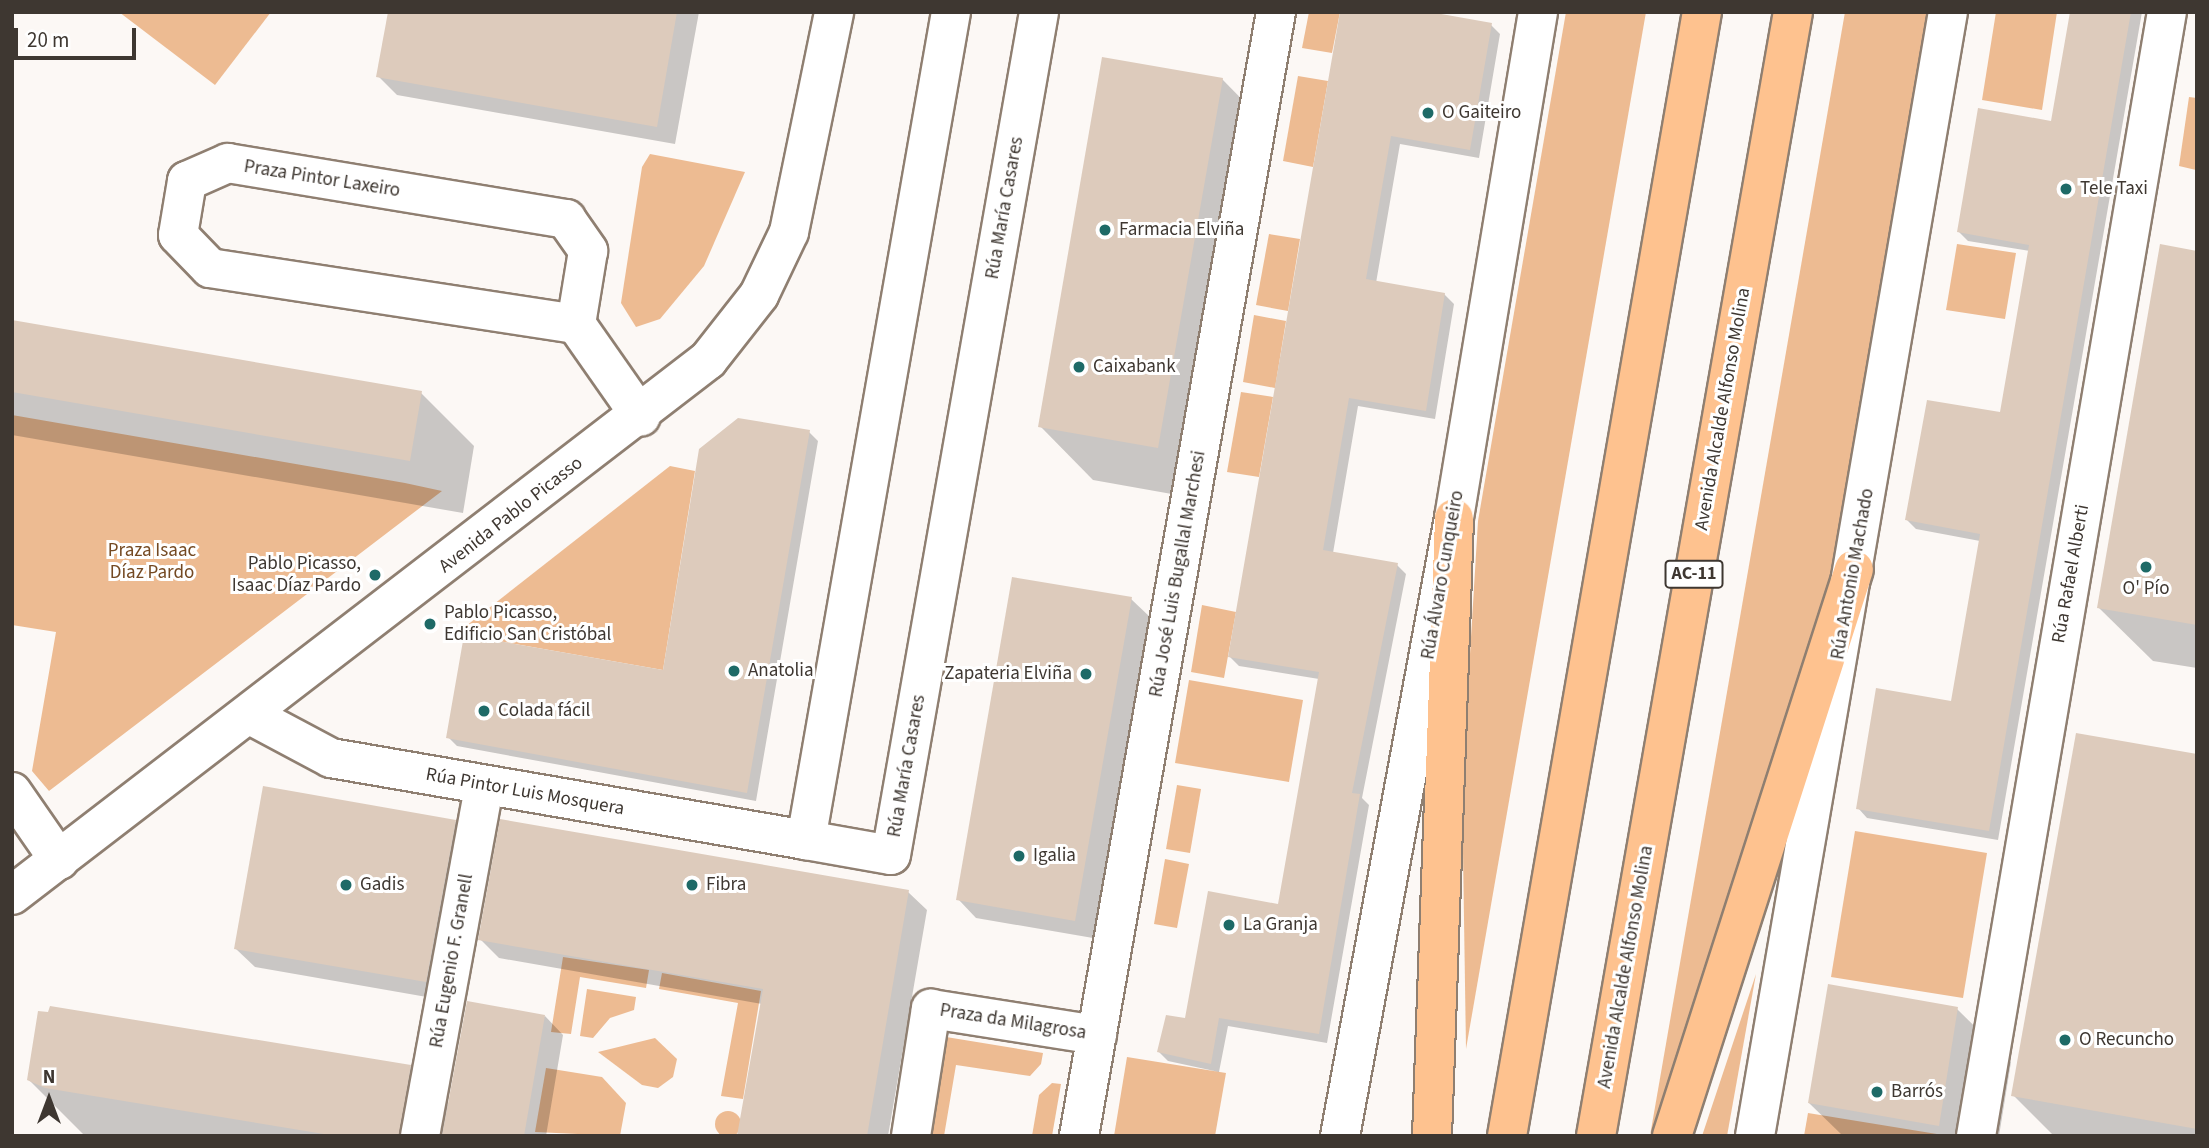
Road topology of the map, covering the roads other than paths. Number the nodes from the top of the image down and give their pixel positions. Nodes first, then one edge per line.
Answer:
1 (834, 12) edge
2 (951, 12) edge
3 (1039, 12) edge
4 (1276, 12) edge
5 (1538, 12) edge
6 (1702, 12) edge
7 (1793, 12) edge
8 (1948, 12) edge
9 (2167, 12) edge
10 (576, 324) junction
11 (641, 418) junction
12 (1454, 518) junction
13 (1854, 569) junction
14 (252, 716) junction
15 (484, 786) junction
16 (12, 792) edge
17 (806, 840) junction
18 (59, 860) junction
19 (12, 895) edge
20 (1097, 1035) junction
21 (419, 1136) edge
22 (911, 1136) edge
23 (1079, 1136) edge
24 (1340, 1136) edge
25 (1432, 1136) edge
26 (1507, 1136) edge
27 (1596, 1136) edge
28 (1672, 1136) edge
29 (1755, 1136) edge
30 (1976, 1136) edge

1 - 11 street, Avenida Pablo Picasso
2 - 17 street
3 - 17 street, Rúa María Casares
4 - 20 street, Rúa José Luis Bugallal Marchesi
5 - 12 street, Rúa Álvaro Cunqueiro
6 - 26 highway
7 - 27 highway, Avenida Alcalde Alfonso Molina / AC-11
8 - 13 street, Rúa Antonio Machado
9 - 30 street, Rúa Rafael Alberti
10 - 10 street, Praza Pintor Laxeiro
10 - 11 street
11 - 14 street, Avenida Pablo Picasso
12 - 24 street, Rúa Álvaro Cunqueiro
12 - 25 highway
13 - 28 highway
13 - 29 street, Rúa Antonio Machado
14 - 15 street, Rúa Pintor Luis Mosquera
14 - 18 street, Avenida Pablo Picasso
15 - 17 street, Rúa Pintor Luis Mosquera
15 - 21 street, Rúa Eugenio F. Granell
16 - 18 street
18 - 19 street, Avenida Pablo Picasso
20 - 22 street, Praza da Milagrosa
20 - 23 street, Rúa José Luis Bugallal Marchesi

